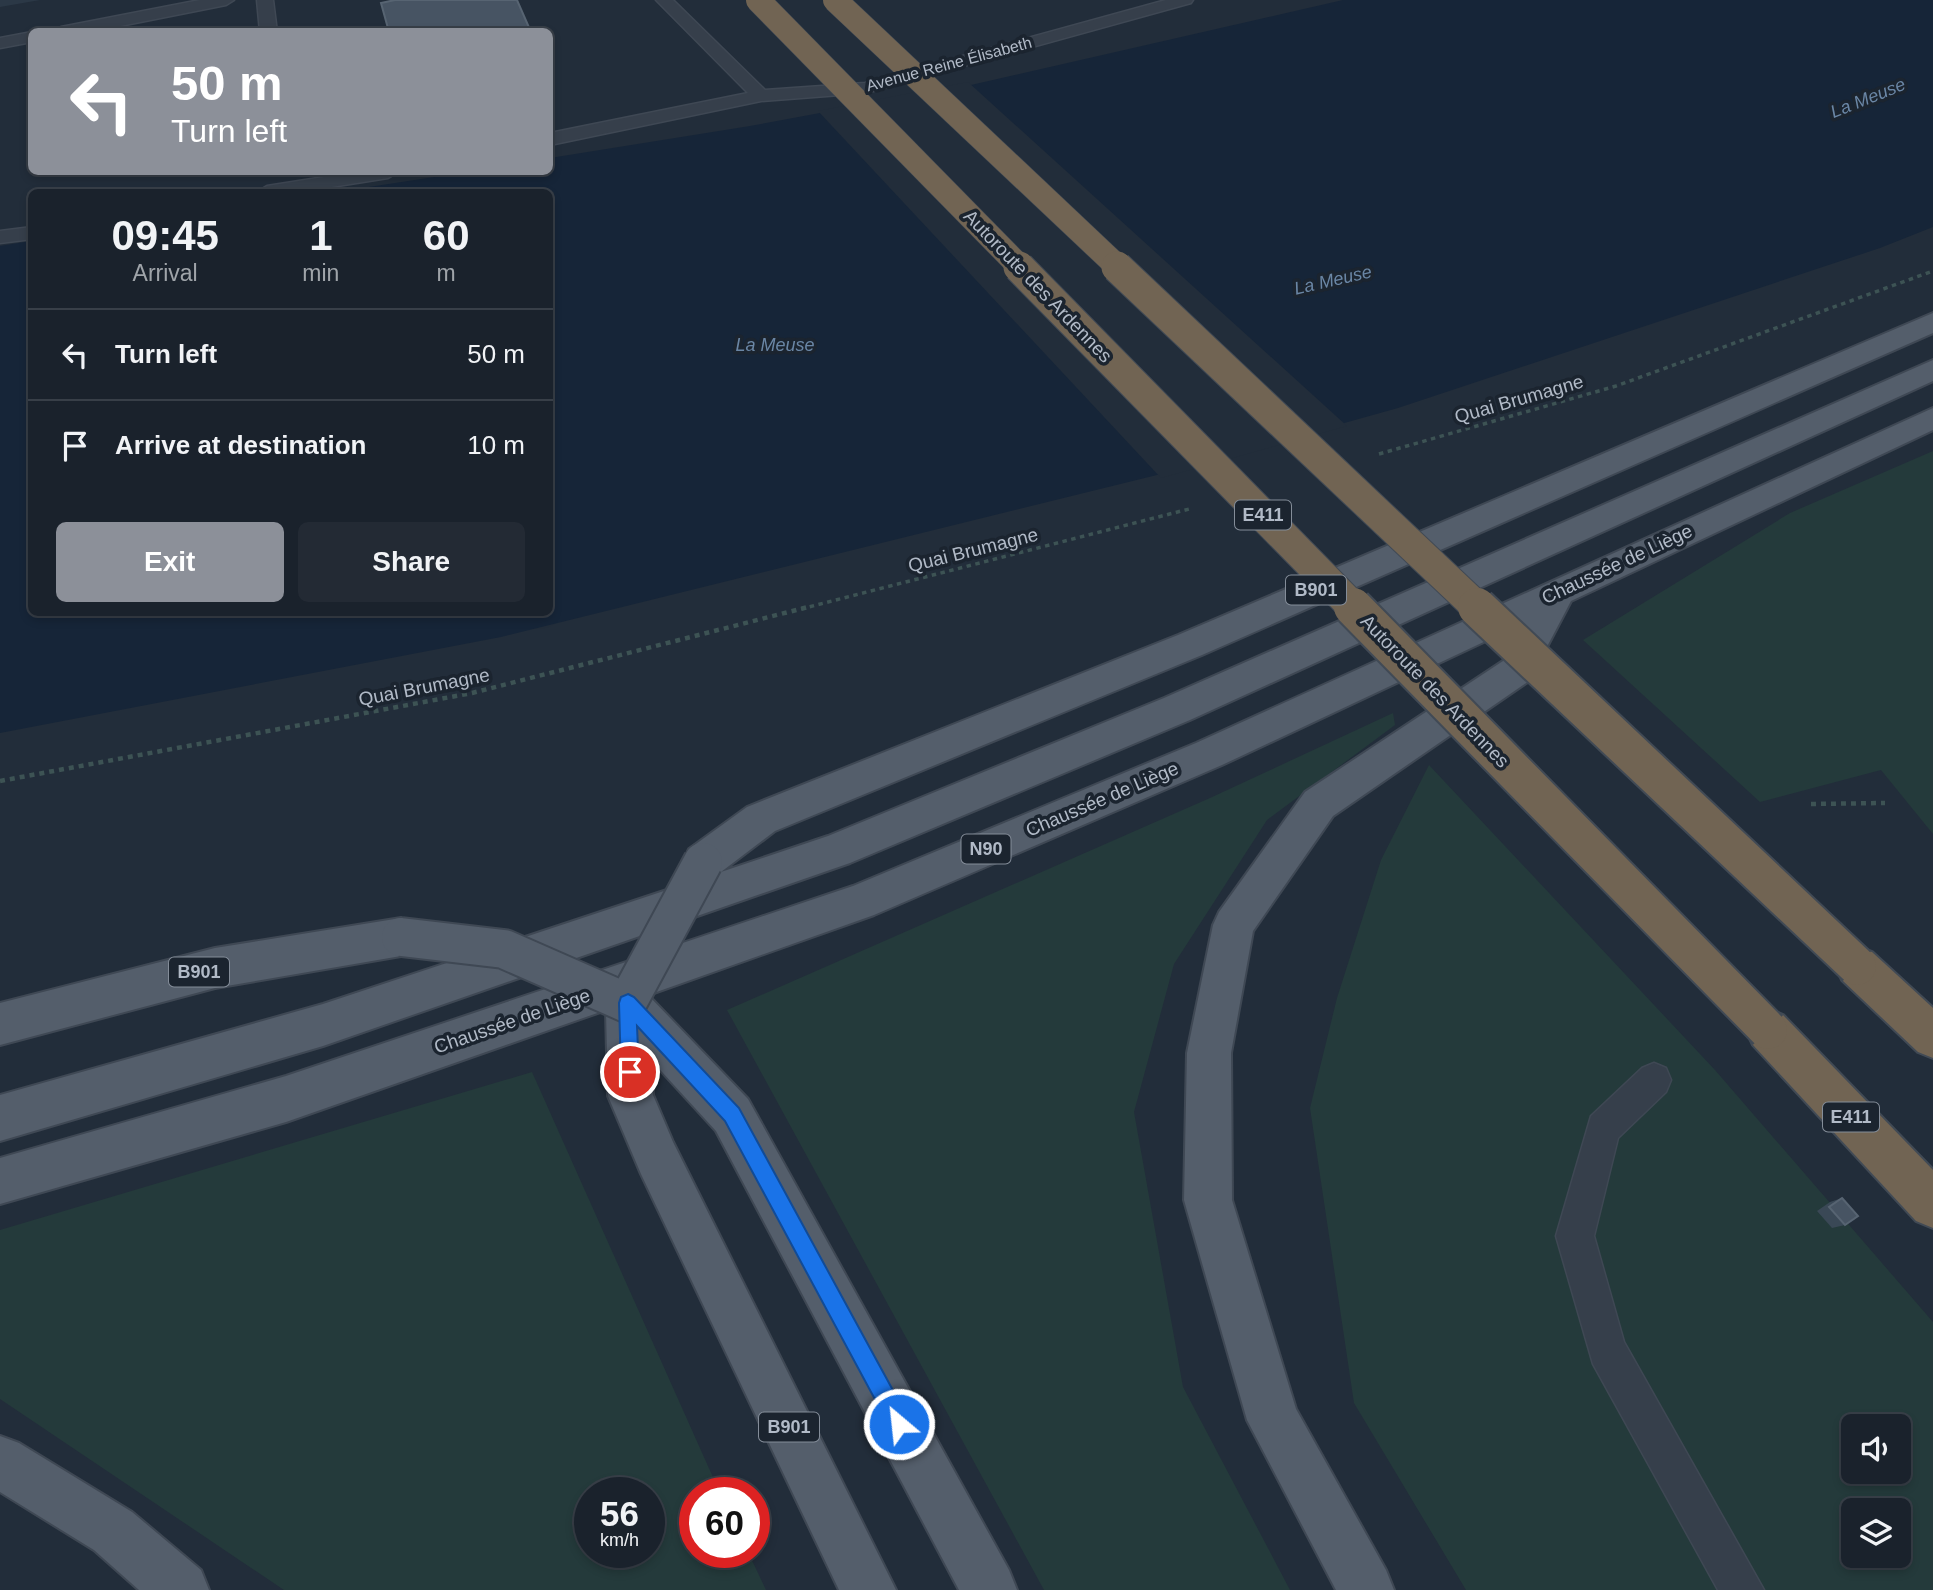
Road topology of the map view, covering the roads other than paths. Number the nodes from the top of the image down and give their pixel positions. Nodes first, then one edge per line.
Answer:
1 (226, 0) edge
2 (265, 0) edge
3 (663, 0) edge
4 (758, 0) edge
5 (835, 0) edge
6 (1185, 0) edge
7 (82, 28) edge
8 (268, 28) edge
9 (28, 38) edge
10 (0, 43) edge
11 (761, 96) junction
12 (553, 138) edge
13 (370, 175) edge
14 (285, 189) edge
15 (28, 234) edge
16 (0, 237) edge
17 (1933, 322) edge
18 (1933, 370) edge
19 (1933, 418) edge
20 (1559, 591) junction
21 (628, 1003) junction
22 (0, 1024) edge
23 (1933, 1037) edge
24 (1654, 1080) dead end
25 (0, 1118) edge
26 (0, 1181) edge
27 (1933, 1204) edge
28 (0, 1462) edge
29 (181, 1590) edge
30 (868, 1590) edge
31 (989, 1590) edge
32 (1366, 1590) edge
33 (1742, 1590) edge

1 - 7 lane
2 - 8 lane
3 - 11 lane
4 - 27 highway, Autoroute des Ardennes / E411, bridge
5 - 23 highway, bridge
6 - 11 lane, Avenue Reine Élisabeth
9 - 10 lane
11 - 12 lane, Avenue Reine Élisabeth
13 - 14 lane
15 - 16 lane
17 - 21 main road, B901, bridge
18 - 25 main road
19 - 20 main road, Chaussée de Liège / N90
20 - 26 main road, Chaussée de Liège / N90
20 - 32 main road
21 - 22 main road, B901, bridge
21 - 30 main road, B901
21 - 31 main road, B901
24 - 33 lane
28 - 29 main road

